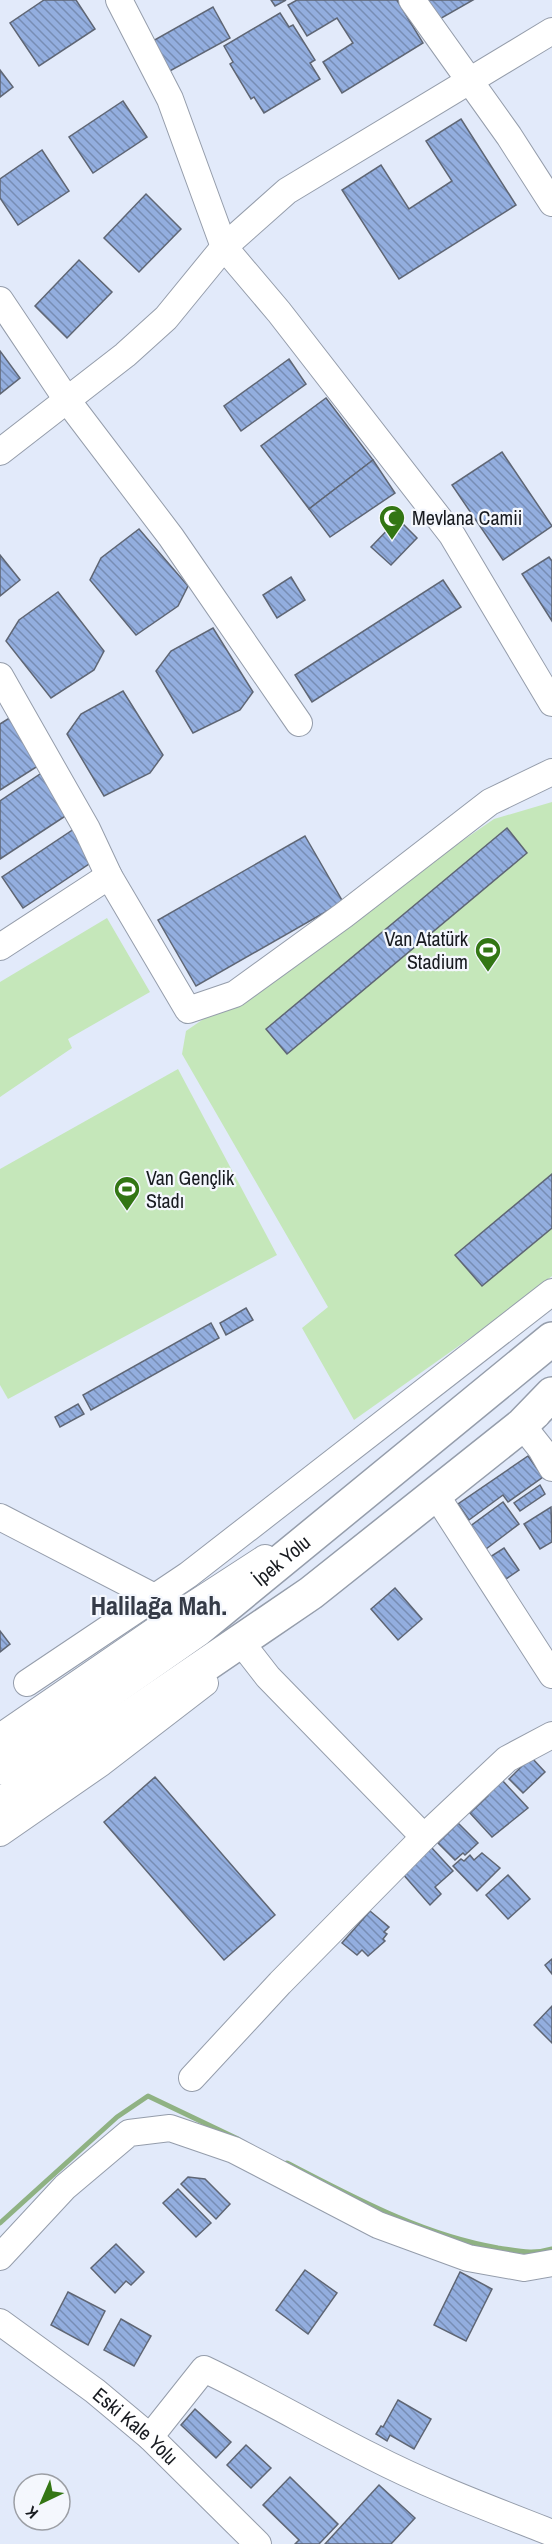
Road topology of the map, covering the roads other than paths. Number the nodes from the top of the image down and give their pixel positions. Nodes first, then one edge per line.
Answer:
1 (119, 0) edge
2 (412, 0) edge
3 (552, 31) edge
4 (469, 80) junction
5 (552, 203) edge
6 (224, 247) junction
7 (0, 300) edge
8 (67, 400) junction
9 (0, 452) edge
10 (0, 676) edge
11 (552, 703) edge
12 (299, 723) dead end
13 (552, 772) edge
14 (109, 876) junction
15 (0, 947) edge
16 (552, 1292) edge
17 (552, 1339) edge
18 (552, 1394) edge
19 (552, 1406) edge
20 (522, 1425) junction
21 (552, 1468) edge
22 (436, 1495) junction
23 (346, 1506) junction
24 (0, 1517) edge
25 (311, 1593) junction
26 (155, 1598) junction
27 (182, 1612) junction
28 (247, 1650) junction
29 (552, 1675) edge
30 (27, 1683) dead end
31 (552, 1735) edge
32 (0, 1737) edge
33 (0, 1768) edge
34 (0, 1805) edge
35 (0, 1833) edge
36 (424, 1837) junction
37 (192, 2078) dead end
38 (0, 2257) edge
39 (552, 2263) edge
40 (0, 2322) edge
41 (150, 2437) junction
42 (552, 2533) edge
43 (258, 2544) edge

1 - 6 street
2 - 4 street
3 - 4 street
4 - 5 street
4 - 6 street
6 - 8 street
6 - 11 street
7 - 8 street
8 - 9 street
8 - 12 street
10 - 14 street
13 - 14 street
14 - 15 street
16 - 26 street
17 - 23 highway, İpek Yolu
18 - 20 highway, İpek Yolu
19 - 20 street
20 - 21 street
20 - 22 highway, İpek Yolu
22 - 25 highway, İpek Yolu
22 - 29 street
23 - 27 street
23 - 33 highway, İpek Yolu
24 - 26 street
25 - 28 street
25 - 34 highway, İpek Yolu
26 - 27 street
26 - 30 street
27 - 32 street
28 - 35 street
28 - 36 street
31 - 36 street
36 - 37 street
38 - 39 street
40 - 41 street, Eski Kale Yolu
41 - 42 street
41 - 43 street, Eski Kale Yolu

